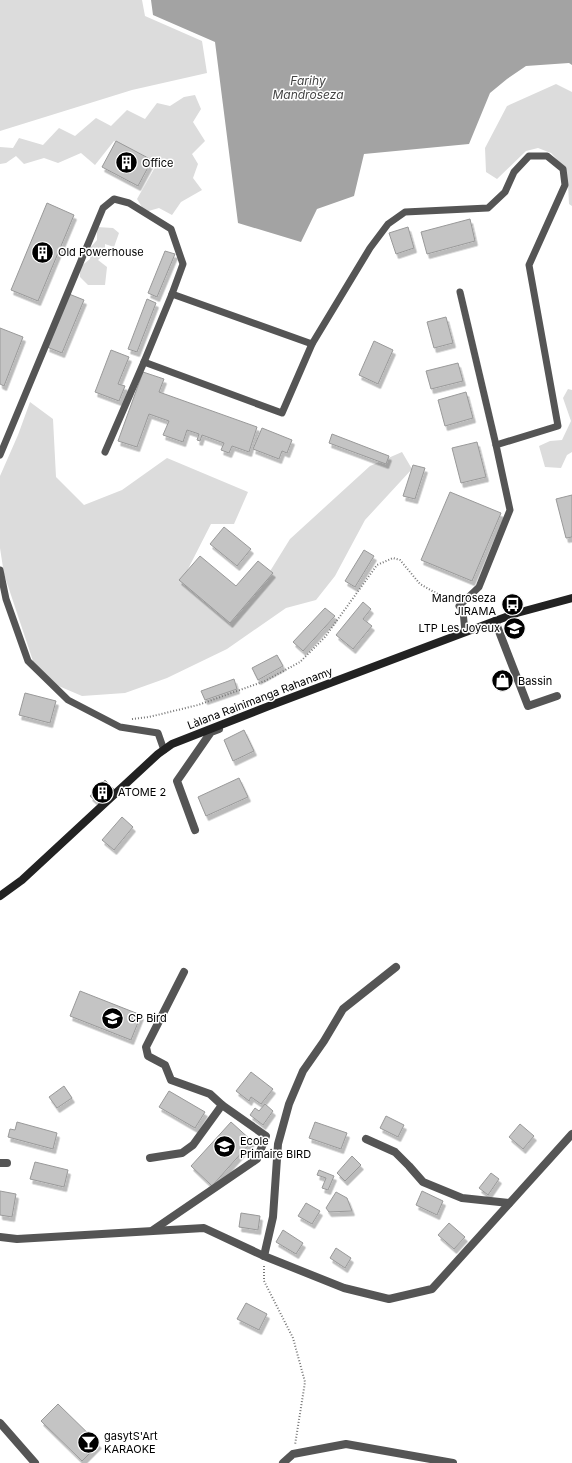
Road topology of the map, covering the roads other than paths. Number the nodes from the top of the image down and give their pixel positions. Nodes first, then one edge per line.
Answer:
1 (460, 292) dead end
2 (172, 294) junction
3 (312, 344) junction
4 (144, 362) junction
5 (496, 445) junction
6 (105, 452) dead end
7 (0, 455) edge
8 (0, 570) edge
9 (572, 598) edge
10 (495, 621) junction
11 (465, 632) junction
12 (557, 696) dead end
13 (269, 706) junction
14 (164, 750) junction
15 (195, 830) dead end
16 (0, 896) edge
17 (396, 967) dead end
18 (184, 972) dead end
19 (222, 1105) junction
20 (572, 1134) edge
21 (366, 1139) dead end
22 (150, 1158) dead end
23 (509, 1203) junction
24 (152, 1231) junction
25 (0, 1236) edge
26 (264, 1256) junction
27 (0, 1423) edge
28 (35, 1463) edge
29 (283, 1463) edge
30 (452, 1463) edge

1 - 5 lane
2 - 3 lane
2 - 4 lane
2 - 7 lane
3 - 4 lane
3 - 5 lane
4 - 6 lane
5 - 11 lane
8 - 14 lane
9 - 10 main road, Làlana Rainimanga Rahanamy
10 - 11 main road, Làlana Rainimanga Rahanamy
10 - 12 street
11 - 13 main road, Làlana Rainimanga Rahanamy
13 - 14 main road, Làlana Rainimanga Rahanamy
13 - 15 street
14 - 16 main road, Làlana Rainimanga Rahanamy
17 - 26 street
18 - 19 street
19 - 22 street
19 - 24 street
20 - 23 street
21 - 23 street
23 - 26 street
24 - 25 street
24 - 26 street
27 - 28 street
29 - 30 street

